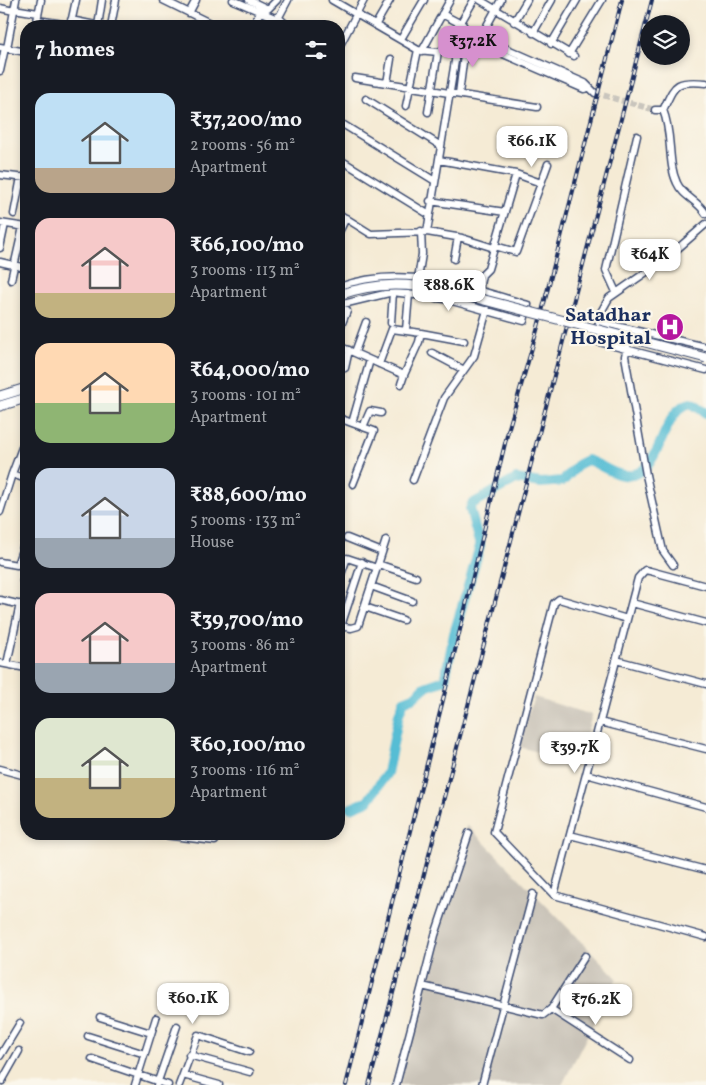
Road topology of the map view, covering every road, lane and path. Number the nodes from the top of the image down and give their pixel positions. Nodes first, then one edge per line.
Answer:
1 (16, 0) edge
2 (41, 0) edge
3 (76, 0) edge
4 (102, 0) edge
5 (116, 0) edge
6 (162, 0) edge
7 (196, 0) edge
8 (233, 0) edge
9 (249, 0) edge
10 (277, 0) edge
11 (288, 0) edge
12 (332, 0) edge
13 (364, 0) edge
14 (390, 0) edge
15 (424, 0) edge
16 (450, 0) edge
17 (474, 0) edge
18 (480, 0) edge
19 (502, 0) edge
20 (527, 0) edge
21 (552, 0) edge
22 (577, 0) edge
23 (602, 0) edge
24 (340, 2) edge
25 (0, 8) edge
26 (14, 10) junction
27 (261, 10) junction
28 (495, 10) junction
29 (189, 13) junction
30 (356, 13) junction
31 (442, 14) junction
32 (278, 17) junction
33 (37, 20) edge
34 (71, 20) edge
35 (99, 20) edge
36 (111, 20) edge
37 (202, 20) edge
38 (256, 20) edge
39 (281, 20) edge
40 (514, 22) junction
41 (376, 24) junction
42 (460, 24) junction
43 (533, 33) junction
44 (345, 35) edge
45 (474, 39) junction
46 (400, 40) junction
47 (551, 44) junction
48 (455, 45) junction
49 (4, 48) edge
50 (20, 51) edge
51 (420, 51) junction
52 (438, 52) junction
53 (391, 59) dead end
54 (0, 71) edge
55 (355, 78) dead end
56 (387, 83) junction
57 (706, 83) edge
58 (410, 86) junction
59 (432, 90) junction
60 (450, 92) junction
61 (595, 93) tunnel mouth
62 (459, 94) junction
63 (366, 99) dead end
64 (406, 106) dead end
65 (536, 107) dead end
66 (655, 110) tunnel mouth
67 (663, 110) junction
68 (428, 112) dead end
69 (345, 126) edge
70 (637, 136) dead end
71 (441, 146) junction
72 (439, 160) junction
73 (345, 163) edge
74 (548, 164) dead end
75 (0, 174) edge
76 (516, 174) junction
77 (20, 177) edge
78 (435, 181) junction
79 (541, 183) junction
80 (20, 192) edge
81 (430, 201) junction
82 (505, 212) junction
83 (14, 214) dead end
84 (428, 214) junction
85 (706, 214) edge
86 (346, 218) edge
87 (3, 224) edge
88 (705, 225) edge
89 (20, 226) edge
90 (424, 232) junction
91 (458, 237) junction
92 (20, 245) edge
93 (495, 247) junction
94 (0, 248) edge
95 (454, 259) dead end
96 (0, 262) edge
97 (14, 266) junction
98 (20, 267) edge
99 (419, 277) junction
100 (11, 280) dead end
101 (345, 287) edge
102 (345, 288) edge
103 (479, 290) junction
104 (393, 292) junction
105 (616, 292) junction
106 (412, 294) junction
107 (345, 298) edge
108 (345, 300) edge
109 (487, 310) junction
110 (366, 322) dead end
111 (599, 322) junction
112 (391, 323) dead end
113 (406, 330) junction
114 (631, 330) junction
115 (421, 332) junction
116 (464, 341) dead end
117 (706, 347) edge
118 (345, 348) edge
119 (626, 349) junction
120 (352, 351) junction
121 (706, 352) edge
122 (432, 353) dead end
123 (706, 358) edge
124 (370, 360) junction
125 (379, 364) junction
126 (345, 366) edge
127 (464, 370) junction
128 (706, 370) edge
129 (404, 375) junction
130 (400, 384) dead end
131 (20, 390) edge
132 (0, 396) edge
133 (20, 400) edge
134 (0, 406) edge
135 (381, 413) dead end
136 (345, 422) edge
137 (352, 423) junction
138 (363, 427) junction
139 (20, 453) edge
140 (12, 474) junction
141 (20, 477) edge
142 (413, 480) dead end
143 (353, 484) dead end
144 (2, 502) edge
145 (0, 512) edge
146 (347, 538) dead end
147 (386, 540) dead end
148 (382, 552) junction
149 (20, 557) edge
150 (0, 562) edge
151 (362, 562) junction
152 (345, 564) edge
153 (673, 565) dead end
154 (378, 566) junction
155 (416, 577) dead end
156 (371, 586) junction
157 (706, 586) edge
158 (0, 600) edge
159 (412, 601) dead end
160 (632, 603) junction
161 (20, 604) edge
162 (365, 607) junction
163 (345, 611) edge
164 (20, 614) edge
165 (627, 619) junction
166 (403, 620) dead end
167 (706, 623) edge
168 (345, 627) edge
169 (616, 660) junction
170 (4, 663) edge
171 (20, 667) edge
172 (706, 684) edge
173 (600, 722) junction
174 (706, 748) edge
175 (0, 769) edge
176 (20, 774) edge
177 (586, 774) junction
178 (706, 807) edge
179 (469, 833) dead end
180 (570, 835) junction
181 (206, 840) edge
182 (215, 841) dead end
183 (706, 870) edge
184 (533, 894) dead end
185 (554, 895) junction
186 (706, 937) edge
187 (585, 956) dead end
188 (422, 986) junction
189 (503, 1005) junction
190 (551, 1009) junction
191 (100, 1017) dead end
192 (156, 1018) dead end
193 (20, 1023) dead end
194 (177, 1026) dead end
195 (151, 1034) junction
196 (88, 1036) dead end
197 (19, 1051) dead end
198 (250, 1052) dead end
199 (145, 1054) junction
200 (189, 1055) junction
201 (0, 1056) edge
202 (92, 1059) dead end
203 (630, 1060) dead end
204 (250, 1072) dead end
205 (138, 1074) junction
206 (182, 1075) junction
207 (1, 1082) edge
208 (157, 1083) edge
209 (134, 1085) edge
210 (168, 1085) edge
211 (179, 1085) edge
212 (219, 1085) edge
213 (396, 1085) edge
214 (482, 1085) edge

1 - 26 street
2 - 33 street
3 - 34 street
4 - 35 street
5 - 36 street
6 - 29 street
7 - 29 street
8 - 27 street
9 - 27 street
10 - 27 street
11 - 32 street
12 - 24 street
13 - 30 street
14 - 41 street
15 - 46 street
16 - 31 street
17 - 42 street
18 - 28 street
19 - 28 street
20 - 40 street
21 - 43 street
22 - 47 street
23 - 47 street
24 - 30 street
25 - 26 street
26 - 33 street
26 - 49 street
27 - 32 street
27 - 38 street
28 - 40 street
28 - 45 street
29 - 37 street
30 - 41 street
30 - 44 street
31 - 42 street
31 - 51 street
32 - 39 street
40 - 43 street
41 - 46 street
42 - 45 street
43 - 47 street
45 - 48 street
45 - 61 street
45 - 62 street
46 - 51 street
48 - 52 street
48 - 60 street
49 - 50 street
49 - 54 street
51 - 52 street
51 - 58 street
52 - 59 street
53 - 56 street
55 - 56 street
56 - 58 street
57 - 67 street
58 - 59 street
58 - 64 street
59 - 60 street
59 - 68 street
60 - 62 street
60 - 71 street
62 - 65 street
63 - 71 street
66 - 67 street
67 - 85 street
69 - 78 street
70 - 105 street
71 - 72 street
72 - 76 street
72 - 78 street
73 - 84 street
74 - 79 street
75 - 77 street
76 - 79 street
76 - 82 street
78 - 81 street
79 - 93 street
80 - 83 street
81 - 82 street
81 - 84 street
82 - 93 street
84 - 90 street
86 - 90 street
87 - 89 street
87 - 94 street
88 - 105 street
90 - 91 street
90 - 99 street
91 - 93 street
91 - 95 street
92 - 97 street
93 - 103 street
96 - 97 street
97 - 98 street
97 - 100 street
99 - 101 street
99 - 103 street
99 - 106 street
102 - 121 main road, bridge
103 - 109 street
104 - 106 street
104 - 108 street
104 - 112 street
105 - 111 street
106 - 109 street
106 - 113 street
107 - 123 main road, bridge
109 - 127 street
110 - 120 street
111 - 114 street
111 - 119 street
113 - 115 street
113 - 125 street
114 - 117 street
114 - 119 street
115 - 116 street
115 - 129 street
118 - 120 street
119 - 128 street
119 - 153 street
120 - 124 street
120 - 126 street
122 - 127 street
124 - 125 street
124 - 137 street
125 - 129 street
127 - 142 street
129 - 130 street
131 - 132 main road
133 - 134 main road
135 - 138 street
136 - 137 street
137 - 138 street
138 - 143 street
139 - 140 street
140 - 141 street
140 - 144 street
144 - 145 street
146 - 148 street
147 - 148 street
148 - 154 street
149 - 150 street
151 - 152 street
151 - 154 street
151 - 163 street
154 - 155 street
154 - 156 street
156 - 159 street
156 - 162 street
157 - 160 street
158 - 161 street
160 - 165 street
160 - 167 street
162 - 166 street
162 - 168 street
164 - 170 street
165 - 169 street
165 - 185 street
169 - 172 street
169 - 173 street
170 - 171 street
173 - 174 street
173 - 177 street
175 - 176 street
177 - 178 street
177 - 180 street
179 - 188 street
180 - 183 street
180 - 185 street
181 - 182 street
184 - 189 street
185 - 186 street
187 - 190 street
188 - 189 street
188 - 213 street
189 - 190 street
189 - 214 street
190 - 203 street
191 - 195 street
192 - 195 street
193 - 201 street
194 - 208 street
195 - 199 street
196 - 199 street
197 - 207 street
198 - 200 street
199 - 205 street
200 - 204 street
200 - 206 street
202 - 205 street
205 - 208 street
205 - 209 street
206 - 211 street
206 - 212 street
208 - 210 street

